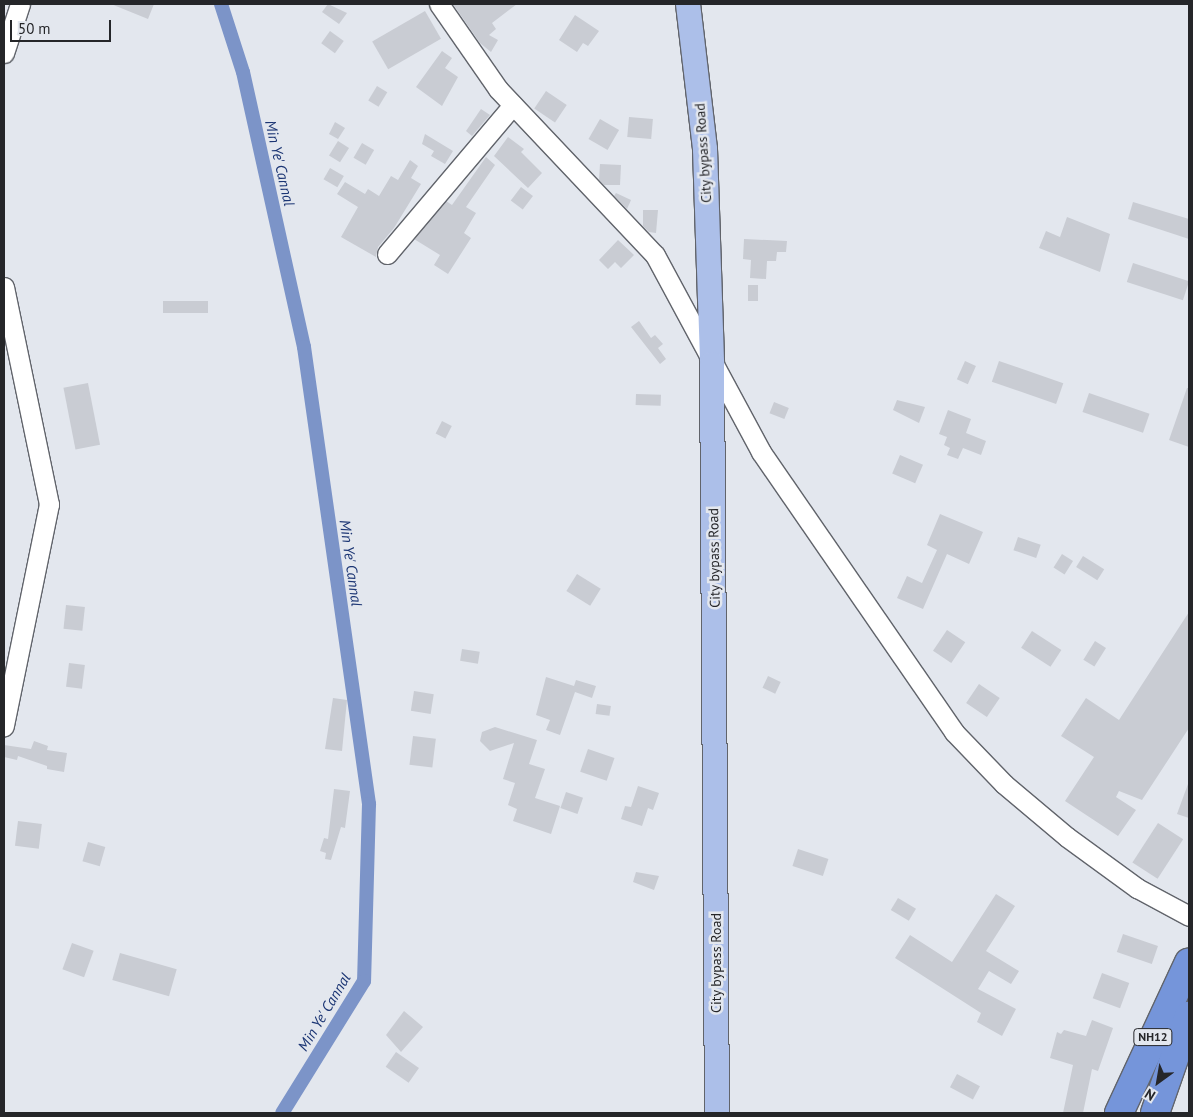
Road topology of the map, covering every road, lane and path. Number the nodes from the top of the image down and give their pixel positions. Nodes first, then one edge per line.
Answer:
1 (20, 4) edge
2 (439, 4) edge
3 (688, 4) edge
4 (4, 53) edge
5 (513, 106) junction
6 (387, 254) dead end
7 (4, 286) edge
8 (712, 364) junction
9 (4, 726) edge
10 (1189, 916) edge
11 (1189, 962) edge
12 (1189, 1016) edge
13 (717, 1113) edge
14 (1119, 1113) edge
15 (1155, 1113) edge

1 - 4 street
2 - 5 street
3 - 8 main road, City bypass Road
5 - 6 street
5 - 8 street
7 - 9 street
8 - 10 street
8 - 13 main road, City bypass Road
11 - 14 highway, NH12
12 - 15 highway, NH12

